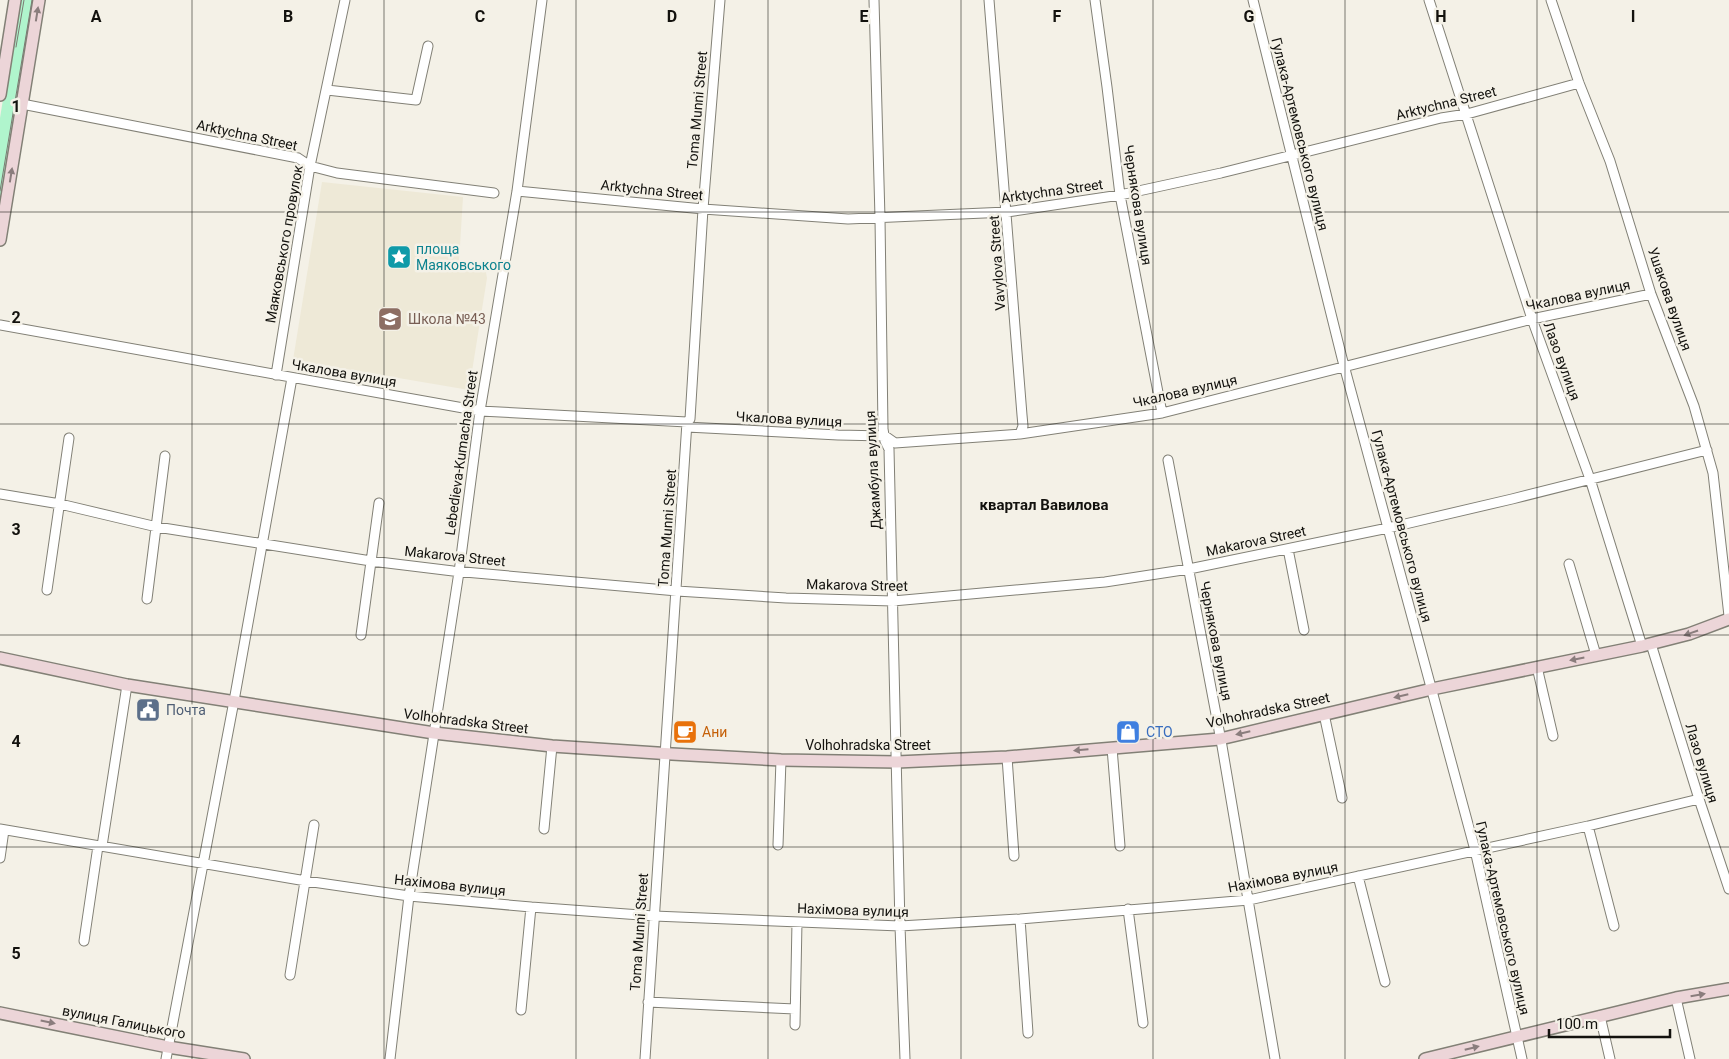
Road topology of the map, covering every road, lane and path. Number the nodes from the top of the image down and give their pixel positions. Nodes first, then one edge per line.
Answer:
1 (15, 0) edge
2 (39, 0) edge
3 (345, 0) edge
4 (542, 0) edge
5 (720, 0) edge
6 (874, 0) edge
7 (989, 0) edge
8 (1094, 0) edge
9 (1253, 0) edge
10 (1429, 0) edge
11 (1550, 0) edge
12 (428, 46) dead end
13 (1579, 82) junction
14 (327, 90) junction
15 (0, 95) edge
16 (22, 104) junction
17 (1467, 114) junction
18 (1291, 156) junction
19 (310, 166) junction
20 (517, 191) junction
21 (494, 193) dead end
22 (1120, 195) junction
23 (703, 209) junction
24 (1007, 212) junction
25 (880, 218) junction
26 (0, 240) edge
27 (1651, 294) junction
28 (1532, 319) junction
29 (0, 324) edge
30 (1344, 366) junction
31 (276, 375) junction
32 (292, 378) junction
33 (480, 411) junction
34 (1162, 413) junction
35 (687, 424) junction
36 (1020, 434) junction
37 (885, 436) junction
38 (69, 438) dead end
39 (1707, 450) junction
40 (165, 456) dead end
41 (1168, 460) dead end
42 (1590, 479) junction
43 (0, 494) edge
44 (379, 503) dead end
45 (60, 504) junction
46 (156, 527) junction
47 (1388, 528) junction
48 (261, 544) junction
49 (1288, 548) junction
50 (371, 561) junction
51 (1569, 564) dead end
52 (1189, 570) junction
53 (459, 572) junction
54 (47, 590) dead end
55 (677, 591) junction
56 (147, 599) dead end
57 (893, 601) junction
58 (1729, 617) edge
59 (1304, 630) dead end
60 (361, 635) dead end
61 (1647, 645) junction
62 (1596, 655) junction
63 (0, 658) edge
64 (1537, 667) junction
65 (127, 685) junction
66 (1432, 689) junction
67 (234, 701) junction
68 (1324, 714) junction
69 (434, 733) junction
70 (1553, 736) dead end
71 (1220, 738) junction
72 (552, 746) junction
73 (1112, 748) junction
74 (666, 754) junction
75 (1007, 757) junction
76 (781, 760) junction
77 (897, 762) junction
78 (1342, 798) dead end
79 (1699, 799) junction
80 (314, 825) dead end
81 (1588, 826) junction
82 (544, 829) dead end
83 (2, 830) edge
84 (778, 845) dead end
85 (100, 846) junction
86 (1120, 846) dead end
87 (1475, 850) junction
88 (1014, 856) dead end
89 (0, 858) edge
90 (203, 863) junction
91 (1358, 876) junction
92 (306, 881) junction
93 (1729, 889) edge
94 (409, 896) junction
95 (1249, 900) junction
96 (531, 907) junction
97 (1128, 909) junction
98 (654, 916) junction
99 (1020, 918) junction
100 (797, 922) junction
101 (900, 926) junction
102 (1614, 926) dead end
103 (84, 941) dead end
104 (290, 974) dead end
105 (1384, 982) dead end
106 (1729, 989) edge
107 (1676, 998) junction
108 (648, 1002) junction
109 (795, 1009) junction
110 (521, 1010) dead end
111 (0, 1013) edge
112 (1600, 1016) junction
113 (1143, 1023) dead end
114 (795, 1025) dead end
115 (1028, 1033) dead end
116 (1516, 1037) junction
117 (168, 1047) junction
118 (1437, 1058) edge
119 (166, 1059) edge
120 (244, 1059) edge
121 (390, 1059) edge
122 (645, 1059) edge
123 (905, 1059) edge
124 (1275, 1059) edge
125 (1425, 1059) edge
126 (1522, 1059) edge
127 (1610, 1059) edge
128 (1690, 1059) edge

1 - 15 street
16 -> 2 street
3 - 14 street, Маяковського провулок
4 - 20 street, Lebedieva-Kumacha Street
5 - 23 street, Toma Munni Street
6 - 25 street, Джамбула вулиця
7 - 24 street, Vavylova Street
8 - 22 street, Чернякова вулиця
9 - 18 street, Гулака-Артемовського вулиця
10 - 17 street, Лазо вулиця
11 - 13 street, Ушакова вулиця
12 - 14 street
13 - 17 street, Arktychna Street
13 - 27 street, Ушакова вулиця
14 - 19 street, Маяковського провулок
16 - 19 street, Arktychna Street
26 -> 16 street
17 - 18 street, Arktychna Street
17 - 28 street, Лазо вулиця
18 - 22 street, Arktychna Street
18 - 30 street, Гулака-Артемовського вулиця
19 - 21 street, Arktychna Street
19 - 31 street, Маяковського провулок
20 - 23 street, Arktychna Street
20 - 33 street, Lebedieva-Kumacha Street
22 - 24 street, Arktychna Street
22 - 34 street, Чернякова вулиця
23 - 25 street, Arktychna Street
23 - 35 street, Toma Munni Street
24 - 25 street, Arktychna Street
24 - 36 street, Vavylova Street
25 - 37 street, Джамбула вулиця
27 - 28 street, Чкалова вулиця
27 - 39 street, Ушакова вулиця
28 - 30 street, Чкалова вулиця
28 - 42 street, Лазо вулиця
29 - 31 street, Чкалова вулиця
30 - 34 street, Чкалова вулиця
30 - 47 street, Гулака-Артемовського вулиця
31 - 32 street, Чкалова вулиця
32 - 33 street, Чкалова вулиця
32 - 48 street
33 - 35 street, Чкалова вулиця
33 - 53 street, Lebedieva-Kumacha Street
34 - 36 street, Чкалова вулиця
35 - 37 street, Чкалова вулиця
35 - 55 street, Toma Munni Street
36 - 37 street, Чкалова вулиця
37 - 57 street, Джамбула вулиця
38 - 45 street
39 - 42 street, Makarova Street
39 - 58 street, Ушакова вулиця
40 - 46 street
41 - 52 street, Чернякова вулиця
42 - 47 street, Makarova Street
42 - 61 street, Лазо вулиця
43 - 45 street, Makarova Street
44 - 50 street
45 - 46 street, Makarova Street
45 - 54 street
46 - 48 street, Makarova Street
46 - 56 street
47 - 49 street, Makarova Street
47 - 66 street, Гулака-Артемовського вулиця
48 - 50 street, Makarova Street
48 - 67 street
49 - 52 street, Makarova Street
49 - 59 street
50 - 53 street, Makarova Street
50 - 60 street
51 - 62 street
52 - 57 street, Makarova Street
52 - 71 street, Чернякова вулиця
53 - 55 street, Makarova Street
53 - 69 street, Lebedieva-Kumacha Street
55 - 57 street, Makarova Street
55 - 74 street, Toma Munni Street
57 - 77 street, Джамбула вулиця
58 -> 61 street, Volhohradska Street
61 - 62 street, Volhohradska Street
61 - 79 street, Лазо вулиця
62 -> 64 street, Volhohradska Street
63 - 65 street, Volhohradska Street
64 - 66 street, Volhohradska Street
64 - 70 street
65 - 67 street, Volhohradska Street
65 - 85 street
66 -> 68 street, Volhohradska Street
66 - 87 street, Гулака-Артемовського вулиця
67 - 69 street, Volhohradska Street
67 - 90 street
68 -> 71 street, Volhohradska Street
68 - 78 street
69 - 72 street, Volhohradska Street
69 - 94 street, Lebedieva-Kumacha Street
71 - 73 street, Volhohradska Street
71 - 95 street, Чернякова вулиця
72 - 74 street, Volhohradska Street
72 - 82 street
73 -> 75 street, Volhohradska Street
73 - 86 street
74 - 76 street, Volhohradska Street
74 - 98 street, Toma Munni Street
75 - 77 street, Volhohradska Street
75 - 88 street
76 - 77 street, Volhohradska Street
76 - 84 street
77 - 101 street, Джамбула вулиця
79 - 81 street, Нахімова вулиця
79 - 93 street, Лазо вулиця
80 - 92 street
81 - 87 street, Нахімова вулиця
81 - 102 street
83 - 85 street, Нахімова вулиця
83 - 89 street
85 - 90 street, Нахімова вулиця
85 - 103 street
87 - 91 street, Нахімова вулиця
87 - 116 street, Гулака-Артемовського вулиця
90 - 92 street, Нахімова вулиця
90 - 117 street
91 - 95 street, Нахімова вулиця
91 - 105 street
92 - 94 street, Нахімова вулиця
92 - 104 street
94 - 96 street, Нахімова вулиця
94 - 121 street, Lebedieva-Kumacha Street
95 - 97 street, Нахімова вулиця
95 - 124 street, Чернякова вулиця
96 - 98 street, Нахімова вулиця
96 - 110 street
97 - 99 street, Нахімова вулиця
97 - 113 street
98 - 100 street, Нахімова вулиця
98 - 108 street, Toma Munni Street
99 - 101 street, Нахімова вулиця
99 - 115 street
100 - 101 street, Нахімова вулиця
100 - 109 street
101 - 123 street, Джамбула вулиця
107 -> 106 street
107 - 112 street
107 - 128 street
108 - 109 street
108 - 122 street, Toma Munni Street
109 - 114 street
111 -> 117 street, вулиця Галицького
112 - 116 street
112 - 127 street
118 -> 116 street
116 - 126 street, Гулака-Артемовського вулиця
117 - 119 street
117 - 120 street, вулиця Галицького
118 - 125 street

